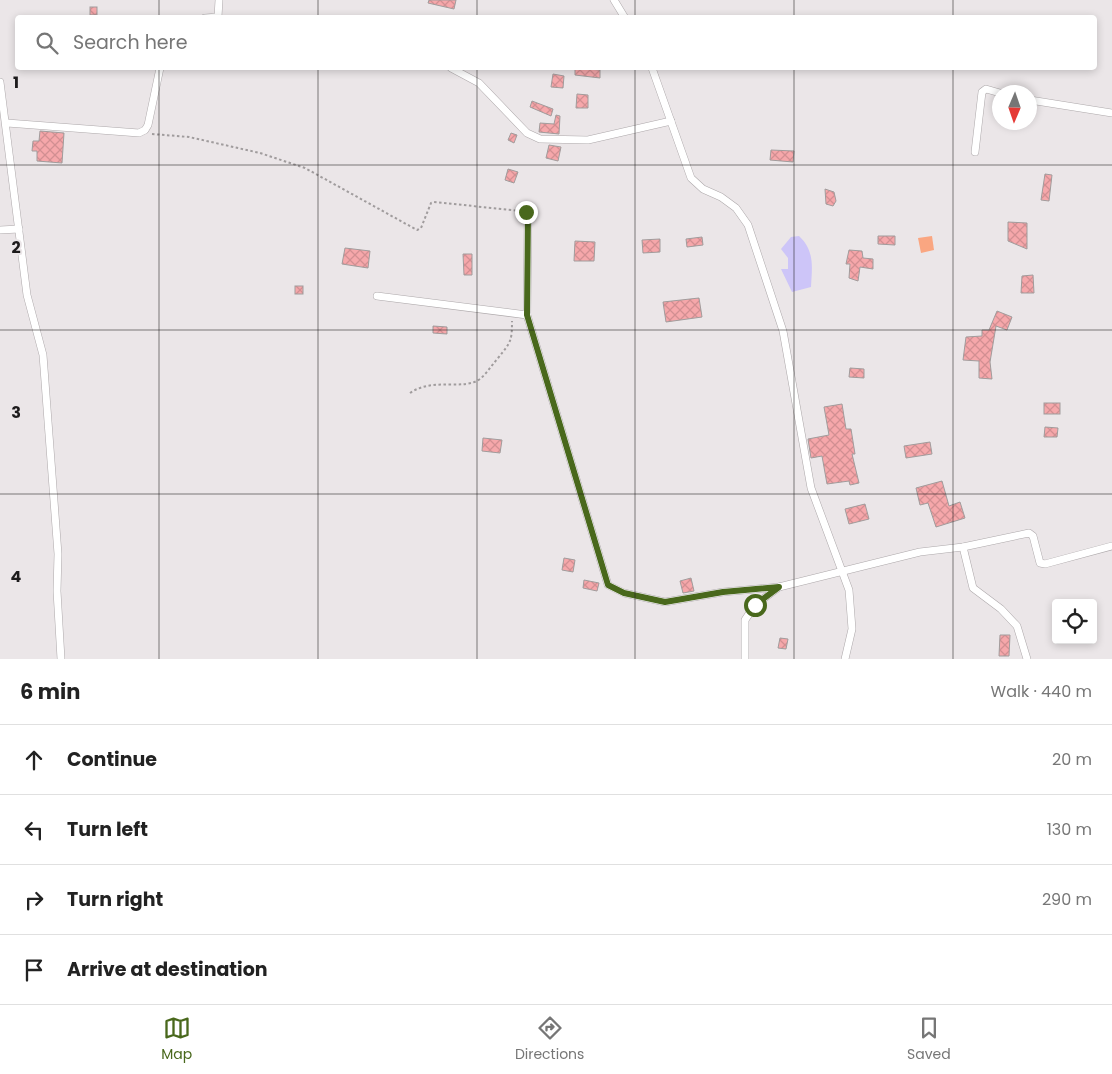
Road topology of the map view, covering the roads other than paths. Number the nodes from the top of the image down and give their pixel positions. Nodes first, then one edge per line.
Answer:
1 (219, 0) edge
2 (614, 0) edge
3 (220, 15) edge
4 (623, 15) edge
5 (160, 70) edge
6 (455, 70) edge
7 (653, 70) edge
8 (0, 82) edge
9 (992, 91) edge
10 (1037, 101) edge
11 (1112, 113) edge
12 (671, 121) junction
13 (7, 123) junction
14 (975, 152) dead end
15 (528, 214) road end
16 (20, 229) junction
17 (0, 230) edge
18 (377, 296) dead end
19 (527, 315) junction
20 (1112, 546) edge
21 (963, 547) junction
22 (842, 572) junction
23 (779, 587) junction
24 (61, 659) edge
25 (745, 659) edge
26 (845, 659) edge
27 (1027, 659) edge

1 - 3 street
2 - 4 street
5 - 13 street
6 - 12 street
7 - 12 street
8 - 13 street
9 - 14 street
10 - 11 street
12 - 22 street
13 - 16 street
15 - 19 street
16 - 17 street
16 - 24 street
18 - 19 street
19 - 23 street
20 - 21 street
21 - 22 street
21 - 27 street
22 - 23 street
22 - 26 street
23 - 25 street

